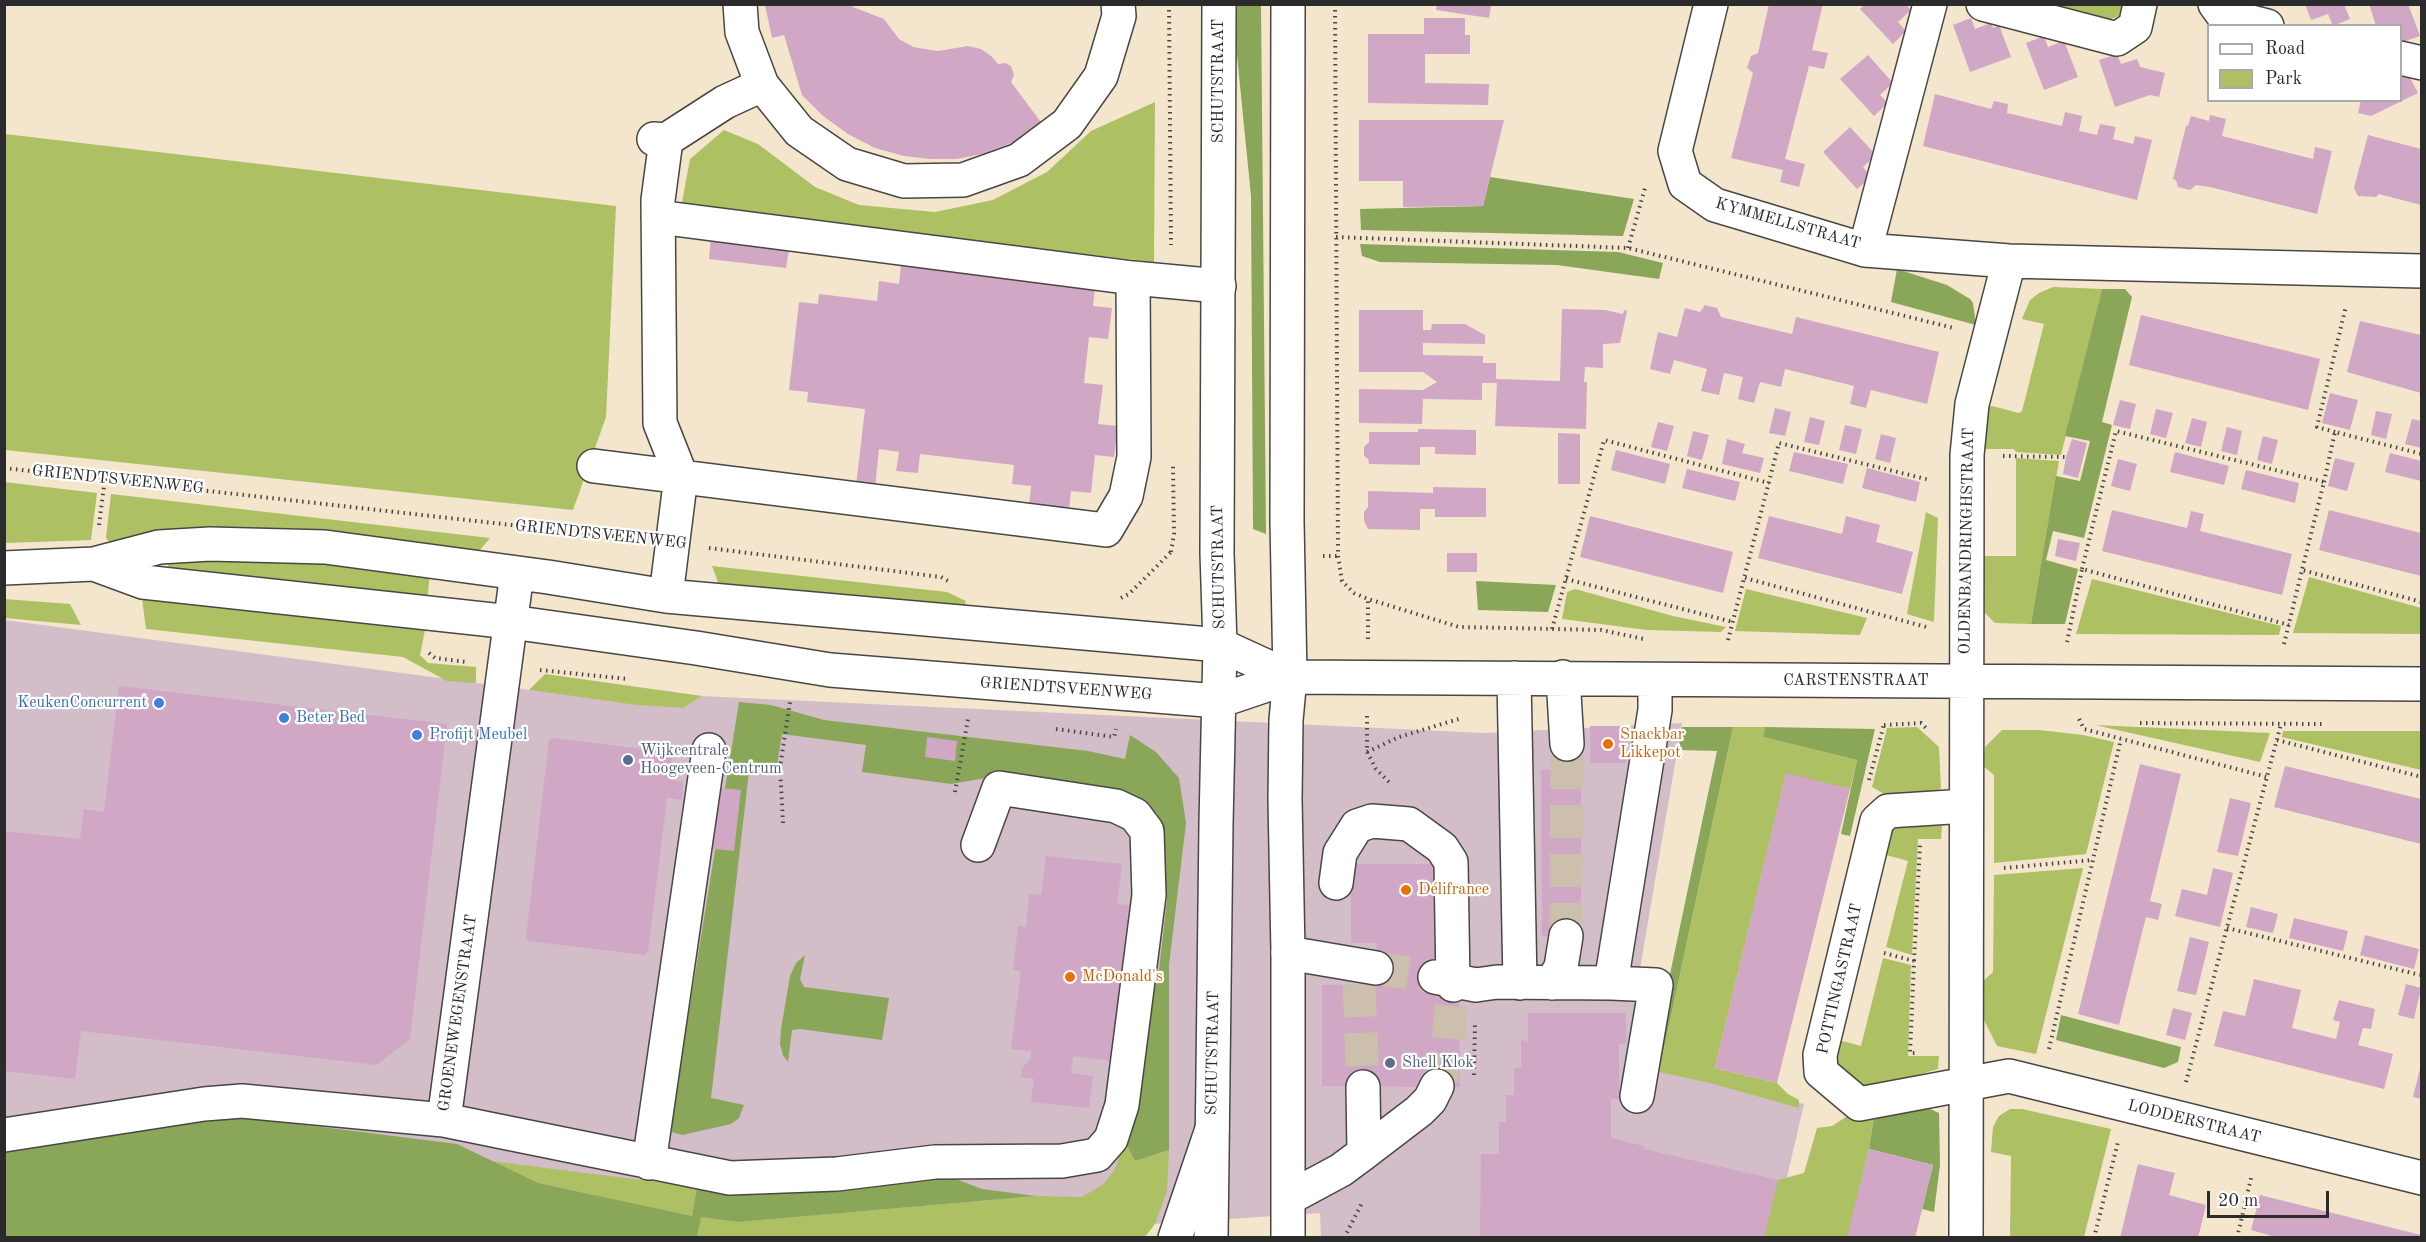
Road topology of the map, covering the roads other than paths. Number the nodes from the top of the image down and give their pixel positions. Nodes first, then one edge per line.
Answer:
1 (740, 4) edge
2 (1118, 4) edge
3 (1219, 4) edge
4 (1288, 4) edge
5 (1711, 4) edge
6 (1930, 4) edge
7 (1983, 4) edge
8 (2140, 4) edge
9 (2215, 4) edge
10 (2259, 24) edge
11 (2402, 58) edge
12 (2421, 63) edge
13 (762, 85) junction
14 (658, 218) junction
15 (1865, 250) junction
16 (2009, 261) junction
17 (2421, 272) edge
18 (1133, 278) junction
19 (1219, 286) junction
20 (594, 466) dead end
21 (681, 476) junction
22 (94, 564) junction
23 (4, 568) edge
24 (517, 573) junction
25 (666, 596) junction
26 (511, 622) junction
27 (1220, 645) junction
28 (1290, 677) junction
29 (1563, 677) junction
30 (1514, 678) junction
31 (1654, 680) junction
32 (1965, 682) junction
33 (2421, 684) edge
34 (1219, 701) junction
35 (1566, 744) tunnel mouth
36 (709, 750) dead end
37 (1966, 806) junction
38 (978, 845) dead end
39 (1336, 883) dead end
40 (1566, 936) tunnel mouth
41 (1288, 953) junction
42 (1364, 972) tunnel mouth
43 (1520, 983) junction
44 (1552, 983) junction
45 (1611, 983) junction
46 (1966, 1068) junction
47 (1437, 1086) tunnel mouth
48 (1364, 1087) tunnel mouth
49 (1637, 1096) dead end
50 (444, 1120) junction
51 (1212, 1129) junction
52 (4, 1135) edge
53 (1364, 1153) junction
54 (649, 1163) junction
55 (2421, 1178) edge
56 (1289, 1198) junction
57 (1175, 1238) edge
58 (1211, 1238) edge
59 (1288, 1238) edge
60 (1966, 1238) edge

1 - 13 main road
2 - 13 main road
3 - 19 main road, SCHUTSTRAAT
4 - 28 main road
5 - 15 main road, KYMMELLSTRAAT
6 - 15 main road, KYMMELLSTRAAT
7 - 8 main road
9 - 10 main road
11 - 12 main road
13 - 14 main road
14 - 18 main road
14 - 21 main road
15 - 16 main road
16 - 17 main road
16 - 32 main road, OLDENBANDRINGHSTRAAT
18 - 19 main road
18 - 21 main road
19 - 27 main road, SCHUTSTRAAT
20 - 21 main road
21 - 25 main road
22 - 23 main road, GRIENDTSVEENWEG
22 - 24 main road, GRIENDTSVEENWEG
22 - 26 main road, GRIENDTSVEENWEG
24 - 25 main road, GRIENDTSVEENWEG
24 - 26 main road, GROENEWEGENSTRAAT
25 - 27 main road, GRIENDTSVEENWEG
26 - 34 main road, GRIENDTSVEENWEG
26 - 50 main road, GROENEWEGENSTRAAT
27 - 28 main road, GRIENDTSVEENWEG
27 - 34 main road, SCHUTSTRAAT
28 - 30 main road, CARSTENSTRAAT
28 - 34 main road
28 - 41 main road
29 - 30 main road, CARSTENSTRAAT
29 - 31 main road, CARSTENSTRAAT
29 - 35 main road
30 - 43 main road
31 - 32 main road, CARSTENSTRAAT
31 - 45 main road
32 - 33 main road, CARSTENSTRAAT
32 - 37 main road
34 - 51 main road, SCHUTSTRAAT
36 - 54 main road
37 - 46 main road
37 - 46 main road, POTTINGASTRAAT
38 - 54 main road
39 - 43 main road
40 - 44 main road
41 - 42 main road
41 - 56 main road
43 - 44 main road
44 - 45 main road
45 - 49 main road
46 - 55 main road, LODDERSTRAAT
46 - 60 main road
47 - 53 main road
48 - 53 main road
50 - 52 main road, GROENEWEGENSTRAAT
50 - 54 main road
51 - 57 main road
51 - 58 main road, SCHUTSTRAAT
53 - 56 main road
56 - 59 main road

